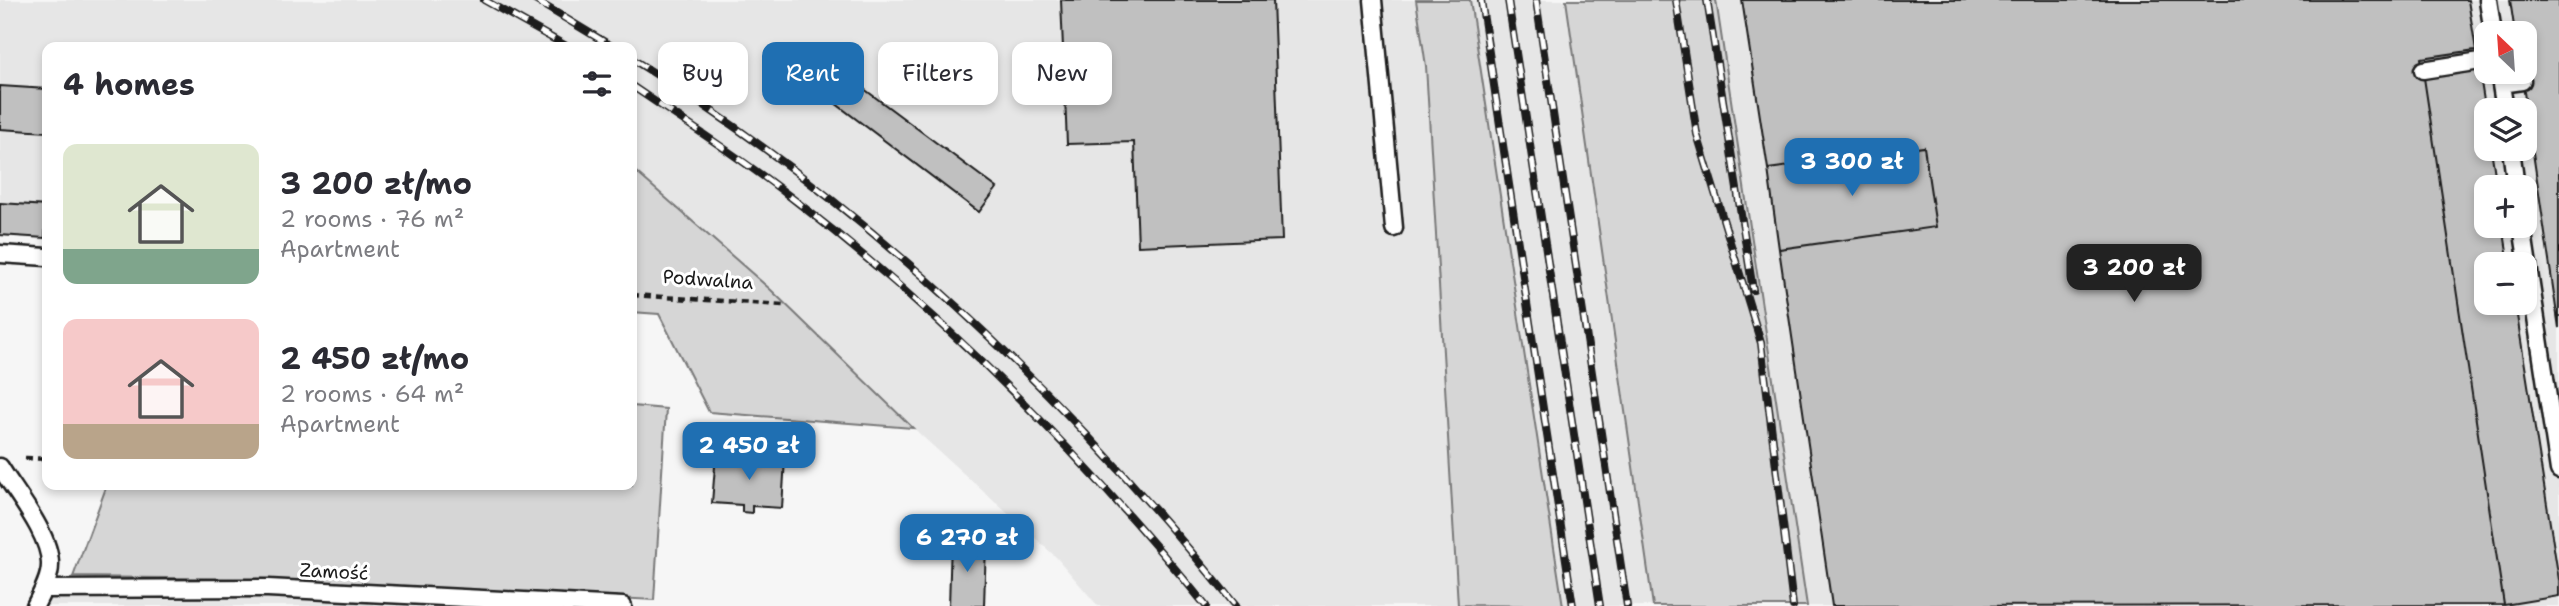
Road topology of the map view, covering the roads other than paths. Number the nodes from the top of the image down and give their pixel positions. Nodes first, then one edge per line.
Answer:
1 (1373, 0) edge
2 (2488, 0) edge
3 (2491, 21) edge
4 (2474, 62) edge
5 (2423, 70) dead end
6 (1394, 228) dead end
7 (2524, 238) edge
8 (0, 254) edge
9 (42, 257) edge
10 (0, 467) edge
11 (2559, 470) edge
12 (201, 588) junction
13 (44, 589) junction
14 (342, 599) edge
15 (35, 606) edge
16 (200, 606) edge
17 (622, 606) edge

1 - 6 lane
2 - 3 lane
4 - 5 lane
7 - 11 lane
8 - 9 lane
10 - 13 lane
12 - 13 lane, Zamość
12 - 14 lane, Zamość
12 - 16 lane
13 - 15 lane
14 - 17 lane, Zamość

